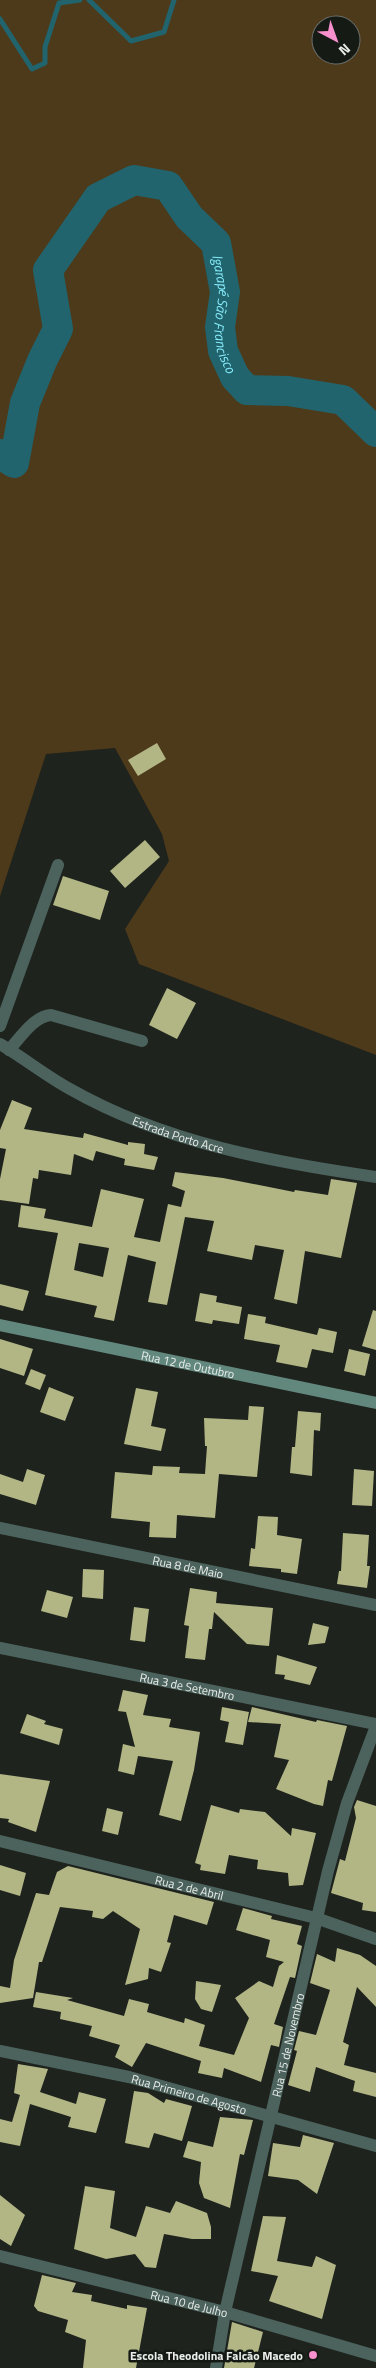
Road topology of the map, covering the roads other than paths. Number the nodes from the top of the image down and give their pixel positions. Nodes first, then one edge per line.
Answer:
1 (58, 865) dead end
2 (0, 1026) edge
3 (142, 1041) dead end
4 (5, 1047) edge
5 (376, 1177) edge
6 (0, 1324) edge
7 (376, 1403) edge
8 (0, 1528) edge
9 (376, 1605) edge
10 (0, 1648) edge
11 (376, 1725) edge
12 (0, 1841) edge
13 (316, 1918) junction
14 (376, 1939) edge
15 (0, 2051) edge
16 (271, 2116) junction
17 (376, 2146) edge
18 (0, 2256) edge
19 (225, 2312) junction
20 (376, 2356) edge
21 (216, 2368) edge

1 - 2 street
3 - 4 street
4 - 5 street, Estrada Porto Acre
6 - 7 street, Rua 12 de Outubro
8 - 9 street, Rua 8 de Maio
10 - 11 street, Rua 3 de Setembro
11 - 13 street, Rua 15 de Novembro
12 - 13 street, Rua 2 de Abril
13 - 14 street, Rua 2 de Abril
13 - 16 street, Rua 15 de Novembro
15 - 16 street, Rua Primeiro de Agosto
16 - 17 street, Rua Primeiro de Agosto
16 - 19 street, Rua 15 de Novembro
18 - 19 street, Rua 10 de Julho
19 - 20 street, Rua 10 de Julho
19 - 21 street, Rua 15 de Novembro

